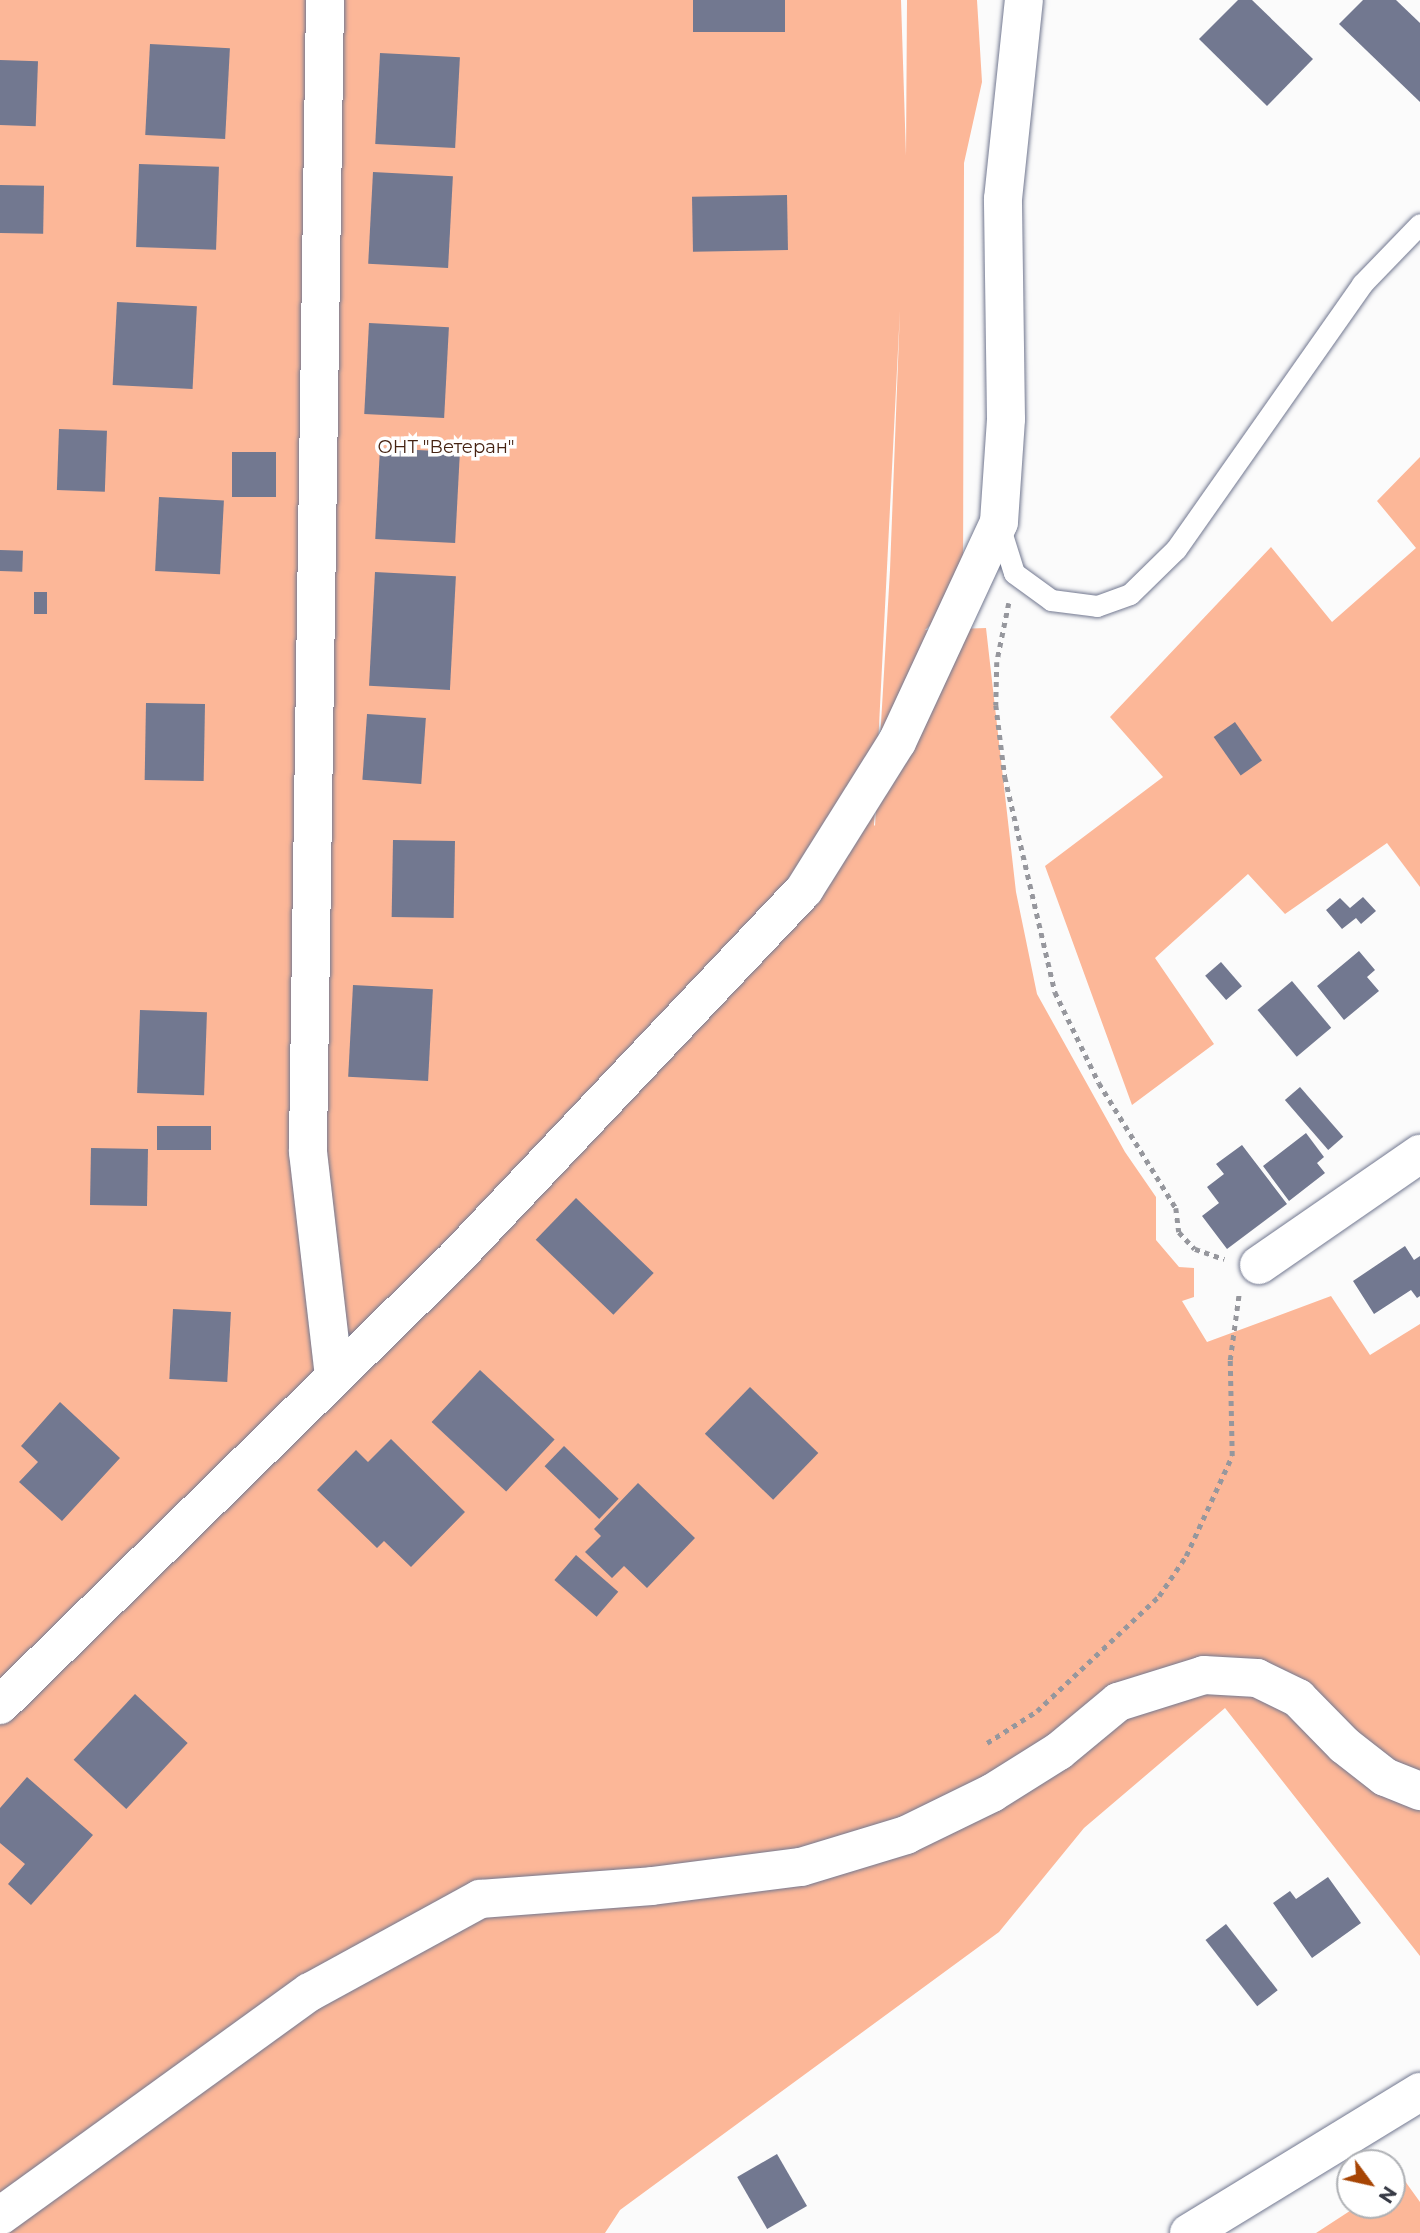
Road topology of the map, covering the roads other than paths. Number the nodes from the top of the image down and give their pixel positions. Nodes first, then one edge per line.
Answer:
1 (325, 0) edge
2 (1024, 0) edge
3 (1420, 224) edge
4 (999, 522) junction
5 (1420, 1154) edge
6 (1259, 1265) road end
7 (334, 1376) junction
8 (0, 1704) edge
9 (1420, 1791) edge
10 (1420, 2092) edge
11 (0, 2216) edge
12 (1189, 2233) edge

1 - 7 street
2 - 4 street
3 - 4 lane
4 - 7 street
5 - 6 street
7 - 8 street
9 - 11 street
10 - 12 street

